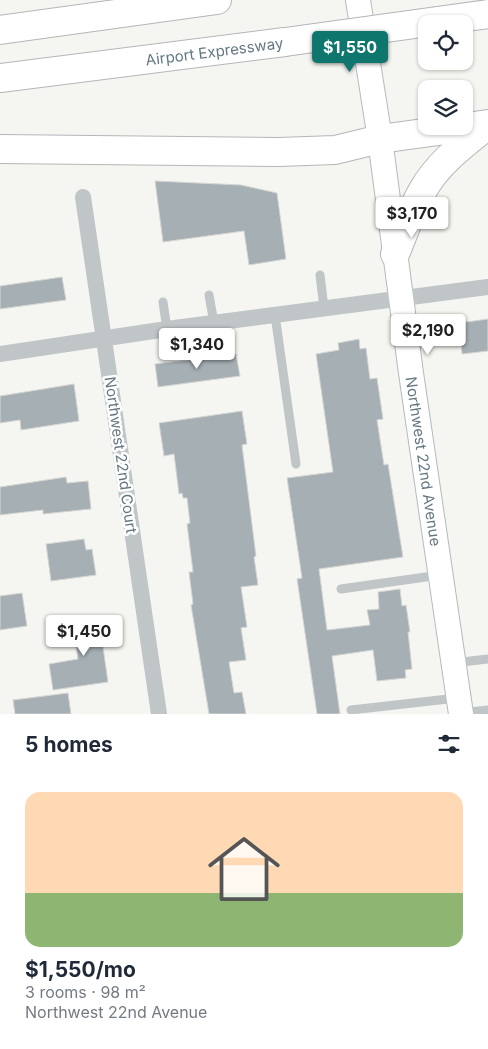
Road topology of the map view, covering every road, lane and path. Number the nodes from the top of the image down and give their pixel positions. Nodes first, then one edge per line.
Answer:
1 (217, 0) edge
2 (358, 0) edge
3 (488, 14) edge
4 (0, 30) edge
5 (0, 78) edge
6 (488, 125) edge
7 (380, 140) junction
8 (0, 149) edge
9 (83, 197) dead end
10 (395, 254) junction
11 (320, 276) dead end
12 (488, 287) edge
13 (209, 295) dead end
14 (401, 298) junction
15 (163, 302) dead end
16 (324, 308) junction
17 (275, 315) junction
18 (214, 323) junction
19 (167, 329) junction
20 (103, 340) junction
21 (0, 354) edge
22 (296, 464) dead end
23 (440, 574) junction
24 (341, 590) dead end
25 (488, 659) edge
26 (454, 663) junction
27 (460, 708) edge
28 (351, 710) dead end
29 (488, 710) edge
30 (159, 714) edge

1 - 4 highway
2 - 7 main road, Northwest 22nd Avenue
3 - 5 highway, Airport Expressway, bridge
6 - 7 highway
6 - 10 highway
7 - 8 highway
7 - 10 main road, Northwest 22nd Avenue
9 - 20 street, Northwest 22nd Court
10 - 14 main road, Northwest 22nd Avenue
11 - 16 lane
12 - 14 street
13 - 18 lane
14 - 16 street
14 - 23 main road, Northwest 22nd Avenue
15 - 19 lane
16 - 17 street
17 - 18 street
17 - 22 lane
18 - 19 street
19 - 20 street
20 - 21 street
20 - 30 street, Northwest 22nd Court
23 - 24 lane
23 - 26 main road, Northwest 22nd Avenue
25 - 26 lane
26 - 27 main road, Northwest 22nd Avenue
27 - 28 lane
27 - 29 lane

